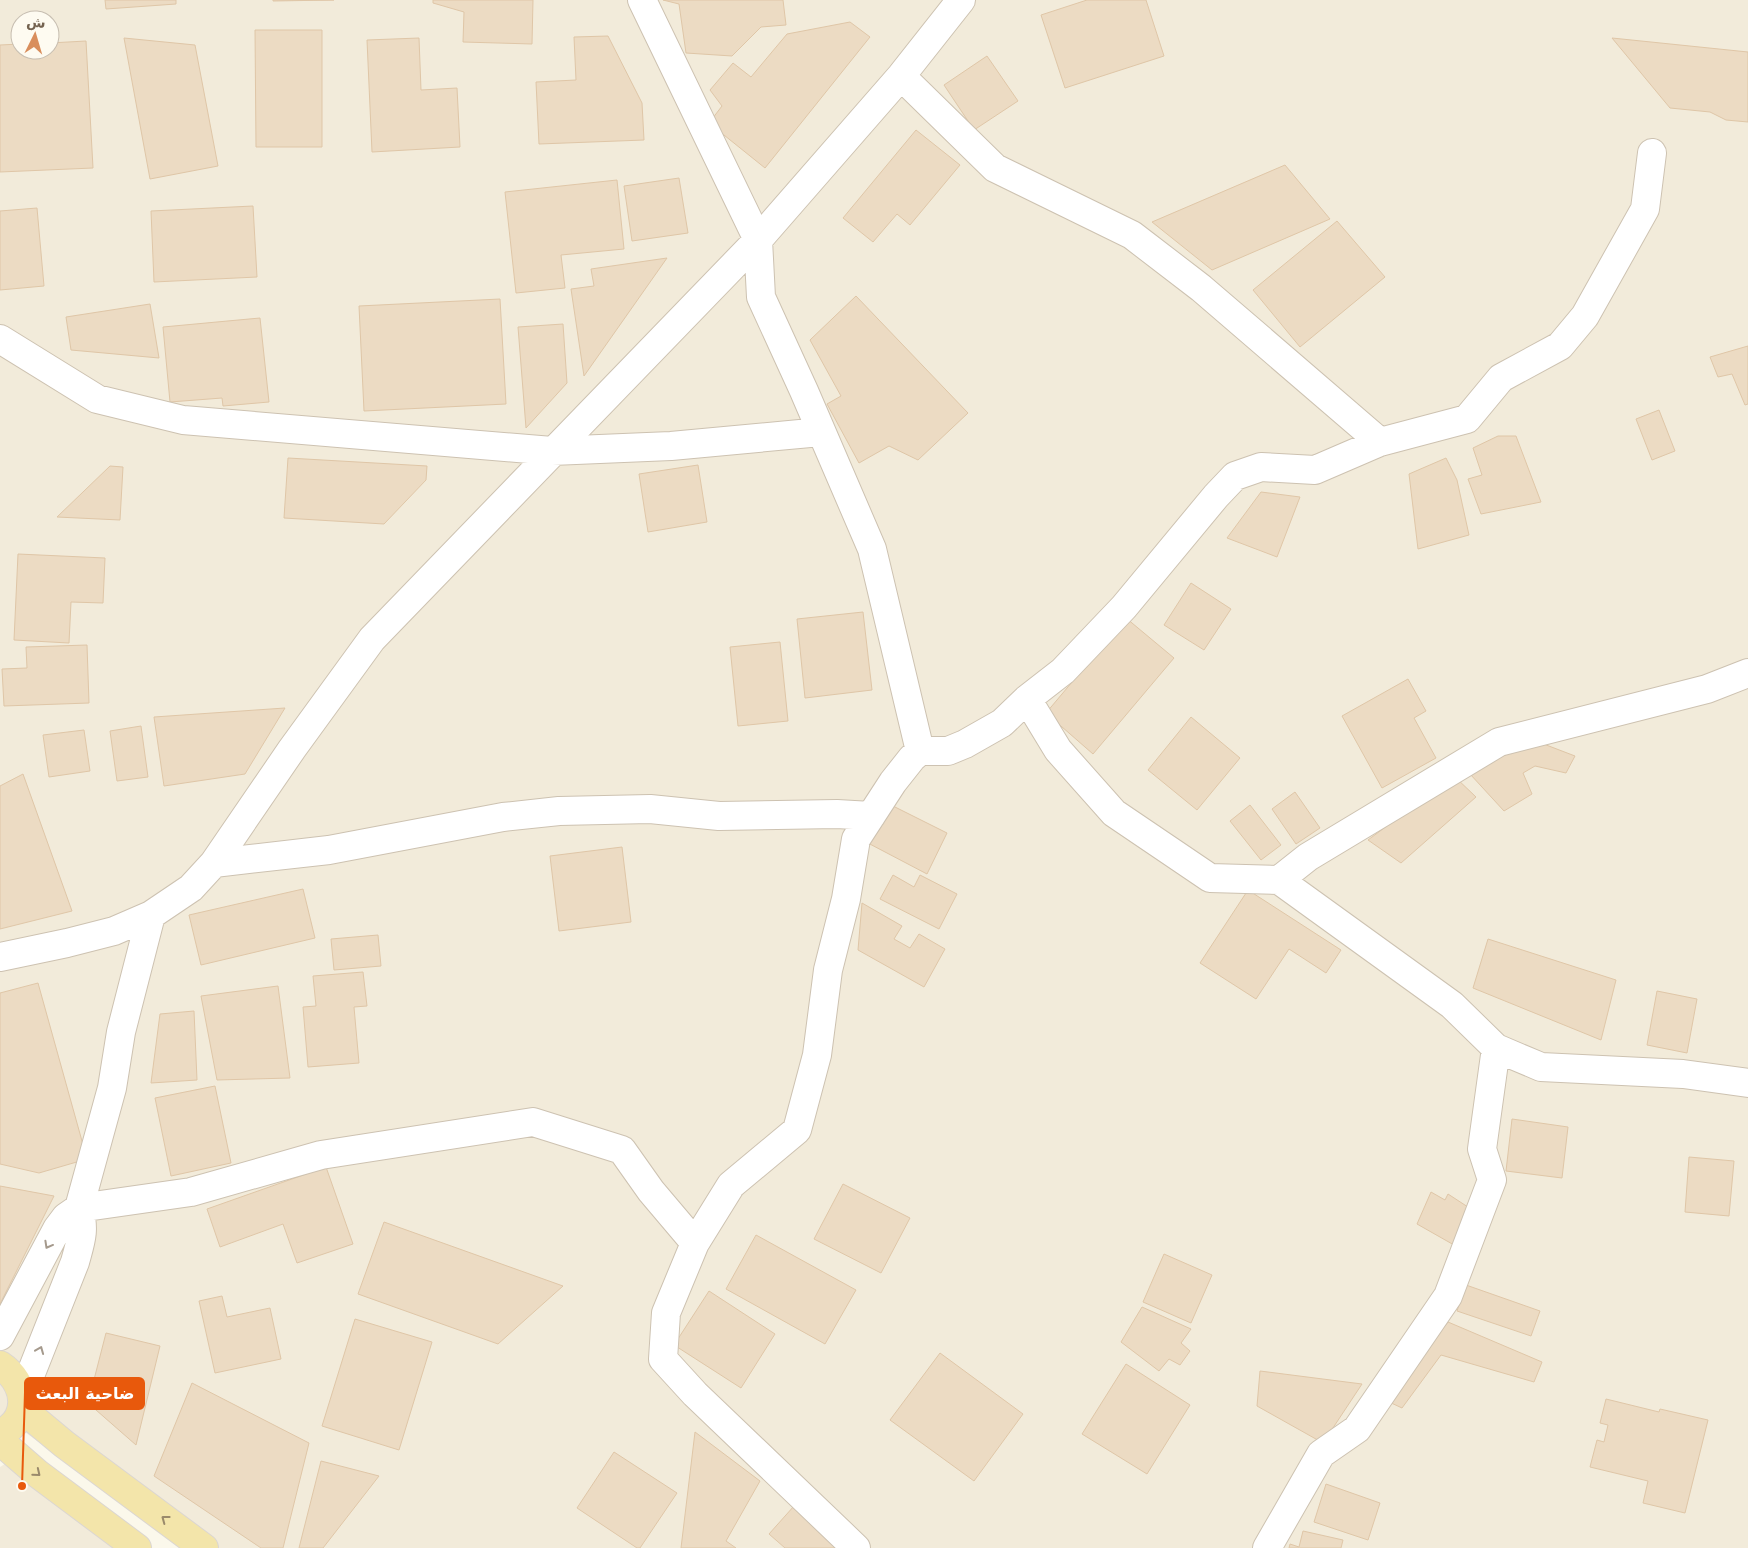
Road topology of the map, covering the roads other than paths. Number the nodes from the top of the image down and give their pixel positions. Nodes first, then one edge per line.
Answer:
1 (642, 0) edge
2 (961, 0) edge
3 (901, 76) junction
4 (1652, 153) dead end
5 (758, 240) junction
6 (0, 339) edge
7 (821, 432) junction
8 (1380, 442) junction
9 (552, 451) junction
10 (1748, 673) edge
11 (1026, 699) junction
12 (920, 751) junction
13 (871, 816) junction
14 (214, 863) junction
15 (1279, 880) junction
16 (151, 915) junction
17 (0, 957) edge
18 (1496, 1048) junction
19 (1748, 1083) edge
20 (79, 1208) junction
21 (695, 1243) junction
22 (0, 1336) edge
23 (0, 1365) edge
24 (22, 1402) junction
25 (0, 1434) edge
26 (0, 1441) edge
27 (137, 1548) edge
28 (204, 1548) edge
29 (856, 1548) edge
30 (1267, 1548) edge

1 - 5 street
2 - 3 street
3 - 5 street
3 - 8 street
4 - 8 street
5 - 7 street
5 - 9 street
6 - 9 street
7 - 9 street
7 - 12 street
8 - 11 street
9 - 14 street
10 - 15 street
11 - 12 street
11 - 15 street
12 - 13 street
13 - 14 street
13 - 21 street
14 - 16 street
15 - 18 street
16 - 17 street
16 - 20 street
18 - 19 street
18 - 30 street
20 - 21 street
20 -> 22 street
24 -> 20 street
21 - 29 street
23 - 24 main road
24 - 25 main road
28 -> 24 main road
26 -> 27 main road

